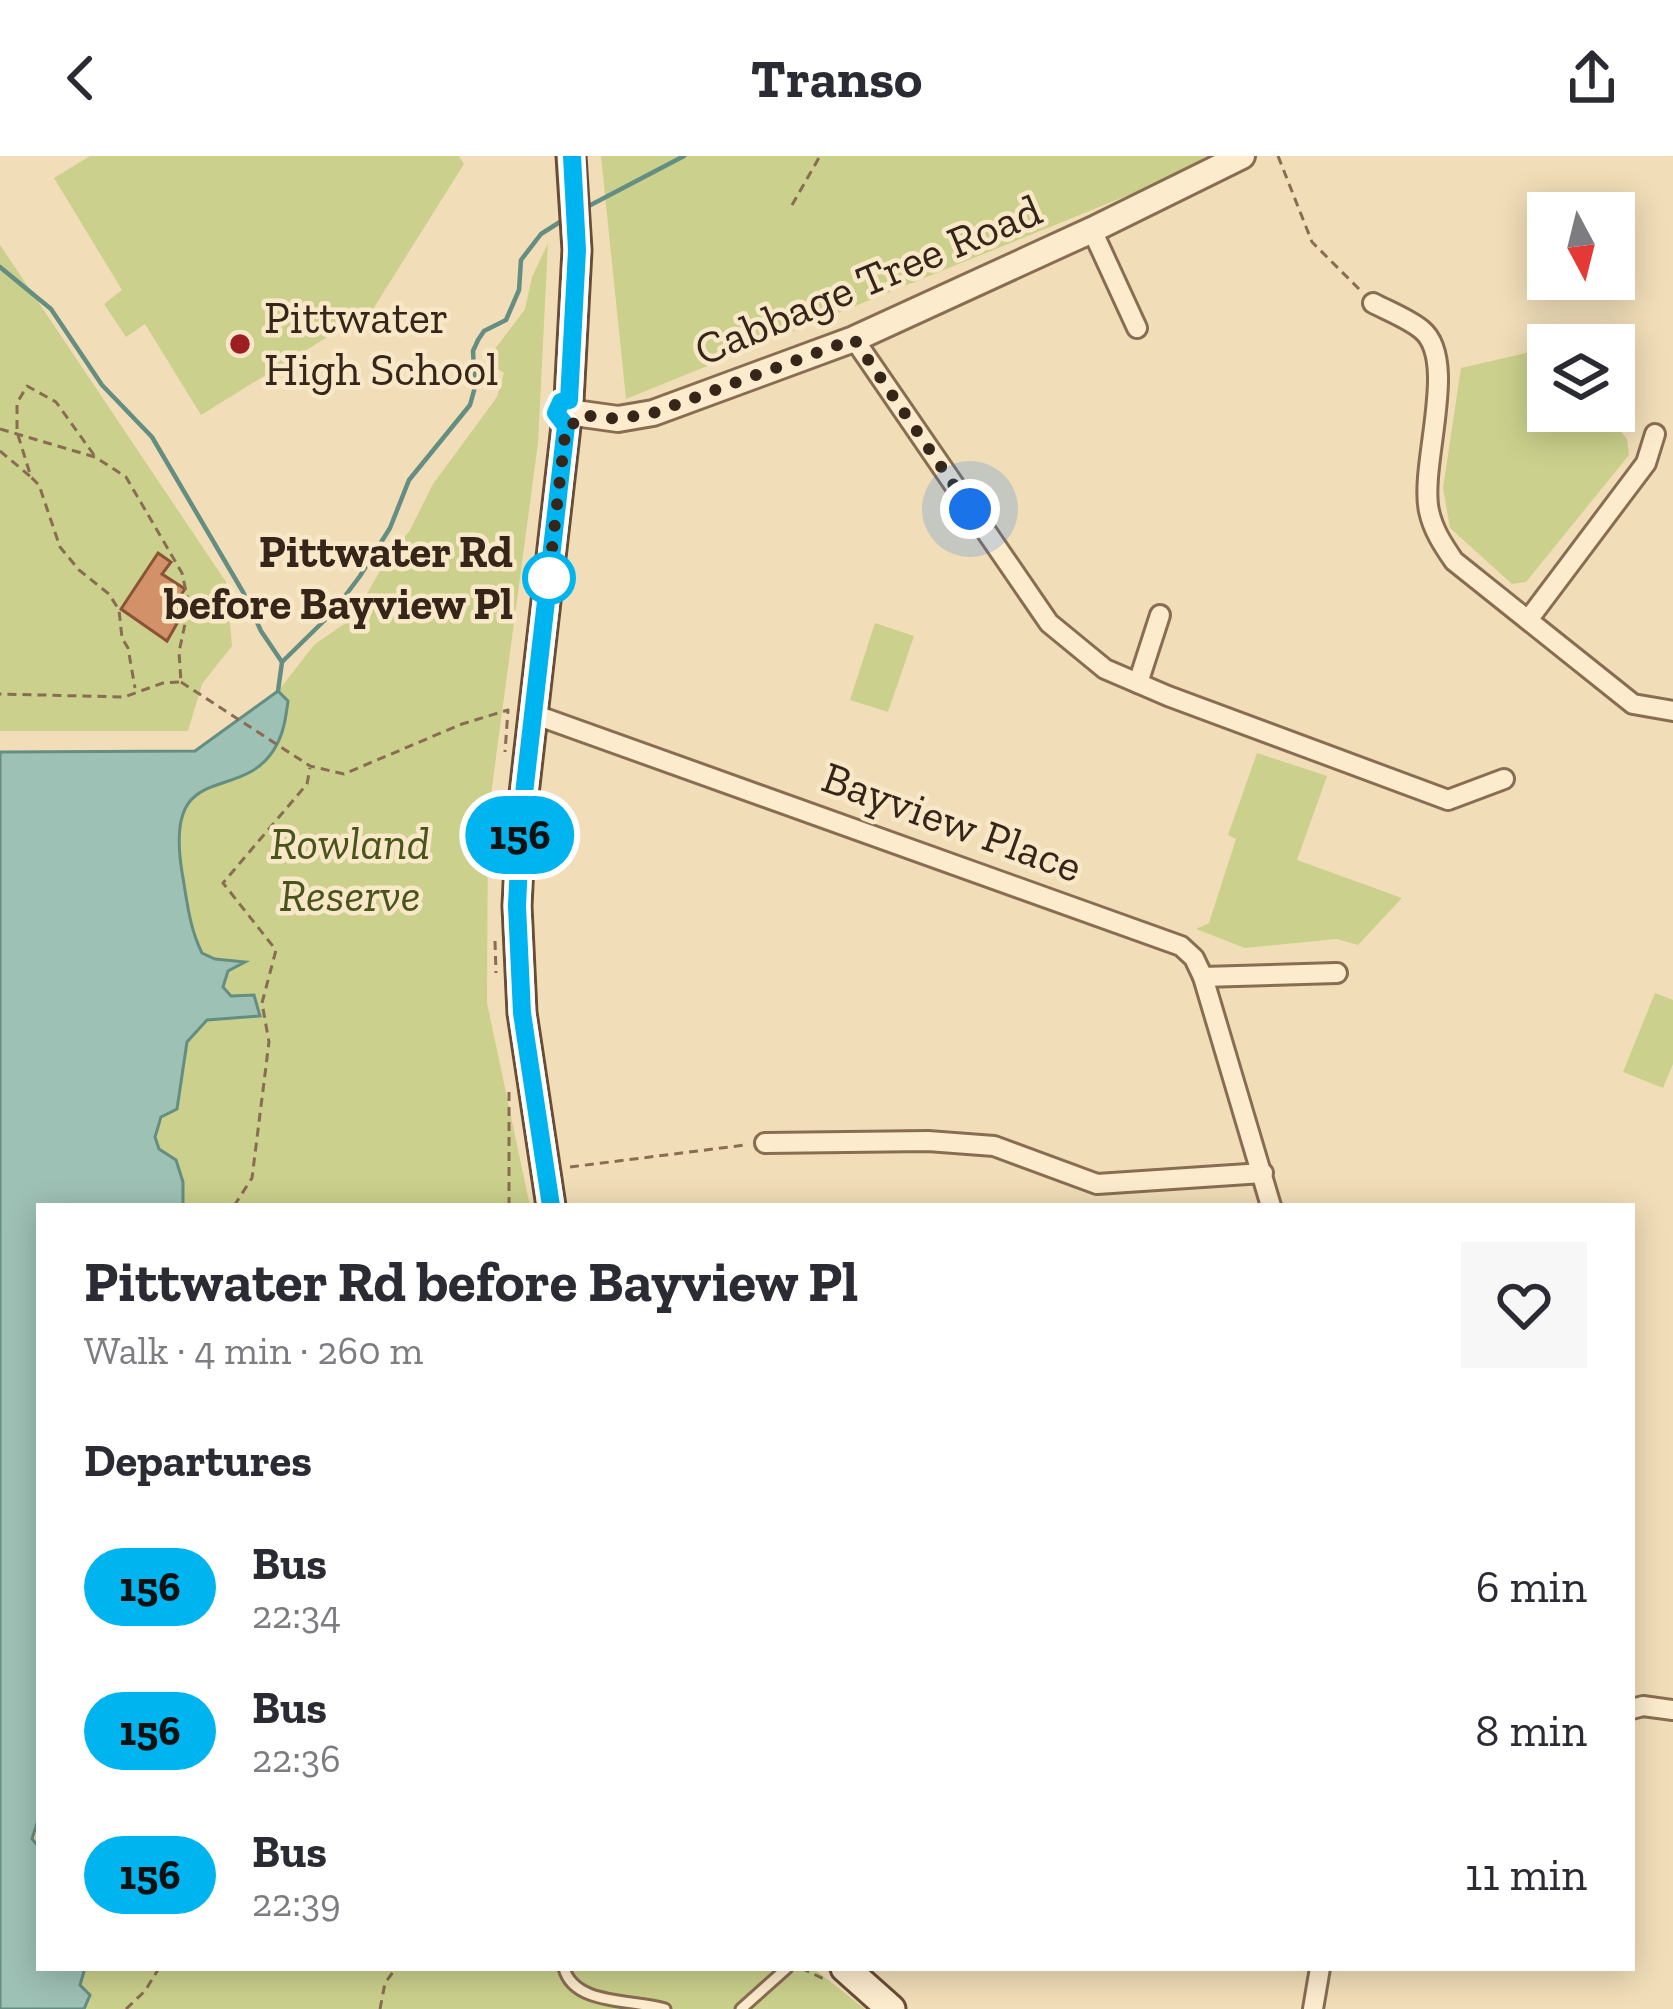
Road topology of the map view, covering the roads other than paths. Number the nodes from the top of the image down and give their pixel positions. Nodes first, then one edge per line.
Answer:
1 (572, 156) edge
2 (1242, 156) edge
3 (1092, 230) junction
4 (1373, 303) road end
5 (1137, 328) dead end
6 (854, 339) junction
7 (573, 413) junction
8 (1655, 434) dead end
9 (1160, 615) dead end
10 (1528, 620) junction
11 (1138, 683) junction
12 (1673, 711) edge
13 (521, 712) junction
14 (1504, 778) dead end
15 (1337, 973) dead end
16 (1204, 977) junction
17 (765, 1143) road end
18 (1263, 1173) junction
19 (550, 1203) edge
20 (1270, 1203) edge
21 (1635, 1708) edge
22 (1673, 1710) edge
23 (566, 1971) edge
24 (785, 1971) edge
25 (847, 1971) edge
26 (1319, 1971) edge
27 (665, 2009) edge
28 (741, 2009) edge
29 (891, 2009) edge
30 (1312, 2009) edge

1 - 7 main road
2 - 3 street, Cabbage Tree Road
3 - 5 street
3 - 6 street, Cabbage Tree Road
4 - 10 street
6 - 7 street, Cabbage Tree Road
6 - 11 street
7 - 13 main road
8 - 10 street
9 - 11 street
10 - 12 street
11 - 14 street
13 - 16 street, Bayview Place
13 - 19 main road
15 - 16 street
16 - 18 street
17 - 18 street
18 - 20 street
21 - 22 street
23 - 27 lane
24 - 28 lane
25 - 29 main road
26 - 30 street

